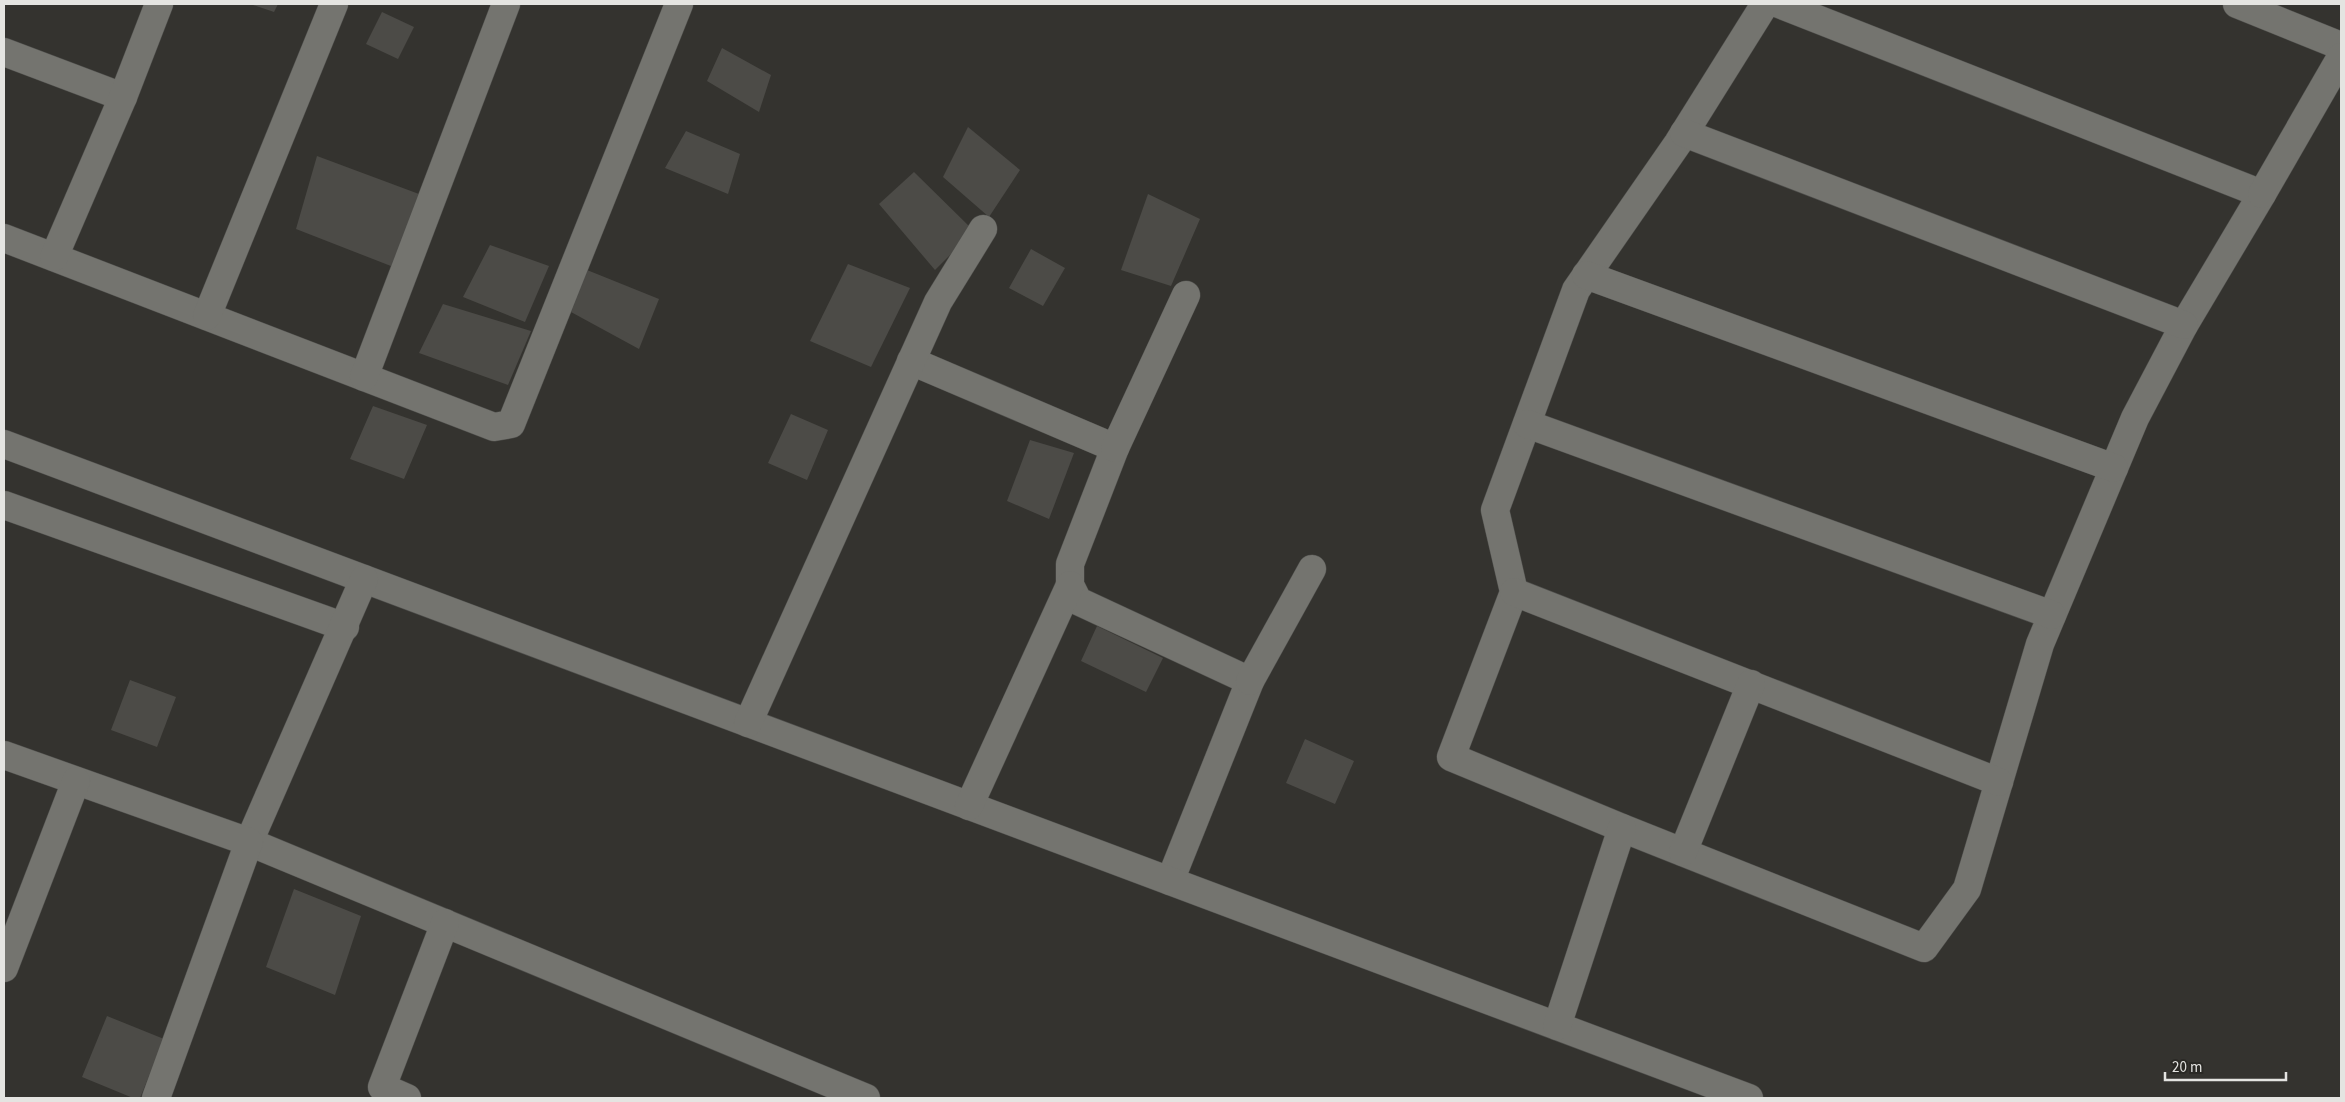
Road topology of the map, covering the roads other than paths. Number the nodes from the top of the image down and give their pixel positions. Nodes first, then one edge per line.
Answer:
1 (159, 4) edge
2 (334, 4) edge
3 (506, 4) edge
4 (679, 4) edge
5 (1765, 4) edge
6 (1779, 4) edge
7 (2237, 4) edge
8 (2341, 46) edge
9 (4, 52) edge
10 (2341, 57) edge
11 (123, 97) junction
12 (1684, 134) junction
13 (2262, 194) junction
14 (984, 229) dead end
15 (4, 238) edge
16 (54, 257) junction
17 (1586, 275) junction
18 (1186, 295) dead end
19 (207, 316) junction
20 (2184, 325) junction
21 (911, 361) junction
22 (364, 378) junction
23 (1527, 424) junction
24 (4, 444) edge
25 (1115, 448) junction
26 (2114, 468) junction
27 (4, 505) edge
28 (1312, 569) dead end
29 (364, 579) junction
30 (1070, 585) junction
31 (1514, 592) junction
32 (2052, 615) junction
33 (345, 628) junction
34 (1250, 681) junction
35 (1751, 684) junction
36 (748, 723) junction
37 (4, 755) edge
38 (76, 781) junction
39 (1999, 782) junction
40 (969, 806) junction
41 (1622, 828) junction
42 (249, 842) junction
43 (1683, 852) junction
44 (1170, 881) junction
45 (445, 923) junction
46 (5, 962) edge
47 (1557, 1026) junction
48 (379, 1092) edge
49 (156, 1098) edge
50 (407, 1098) edge
51 (866, 1098) edge
52 (1750, 1098) edge

1 - 11 street
2 - 19 street
3 - 22 street
4 - 22 street
5 - 12 street
6 - 13 street
7 - 8 street
9 - 11 street
10 - 13 street
11 - 16 street
12 - 17 street
12 - 20 street
13 - 20 street
14 - 21 street
15 - 16 street
16 - 19 street
17 - 23 street
17 - 26 street
18 - 25 street
19 - 22 street
20 - 26 street
21 - 25 street
21 - 36 street
23 - 31 street
23 - 32 street
24 - 29 street
25 - 30 street
26 - 32 street
27 - 33 street
28 - 34 street
29 - 33 street
29 - 36 street
30 - 34 street
30 - 40 street
31 - 35 street
31 - 41 street
32 - 39 street
33 - 42 street
34 - 44 street
35 - 39 street
35 - 43 street
36 - 40 street
37 - 38 street
38 - 42 street
38 - 46 street
39 - 43 street
40 - 44 street
41 - 43 street
41 - 47 street
42 - 45 street
42 - 49 street
44 - 47 street
45 - 48 street
45 - 51 street
47 - 52 street
48 - 50 street

